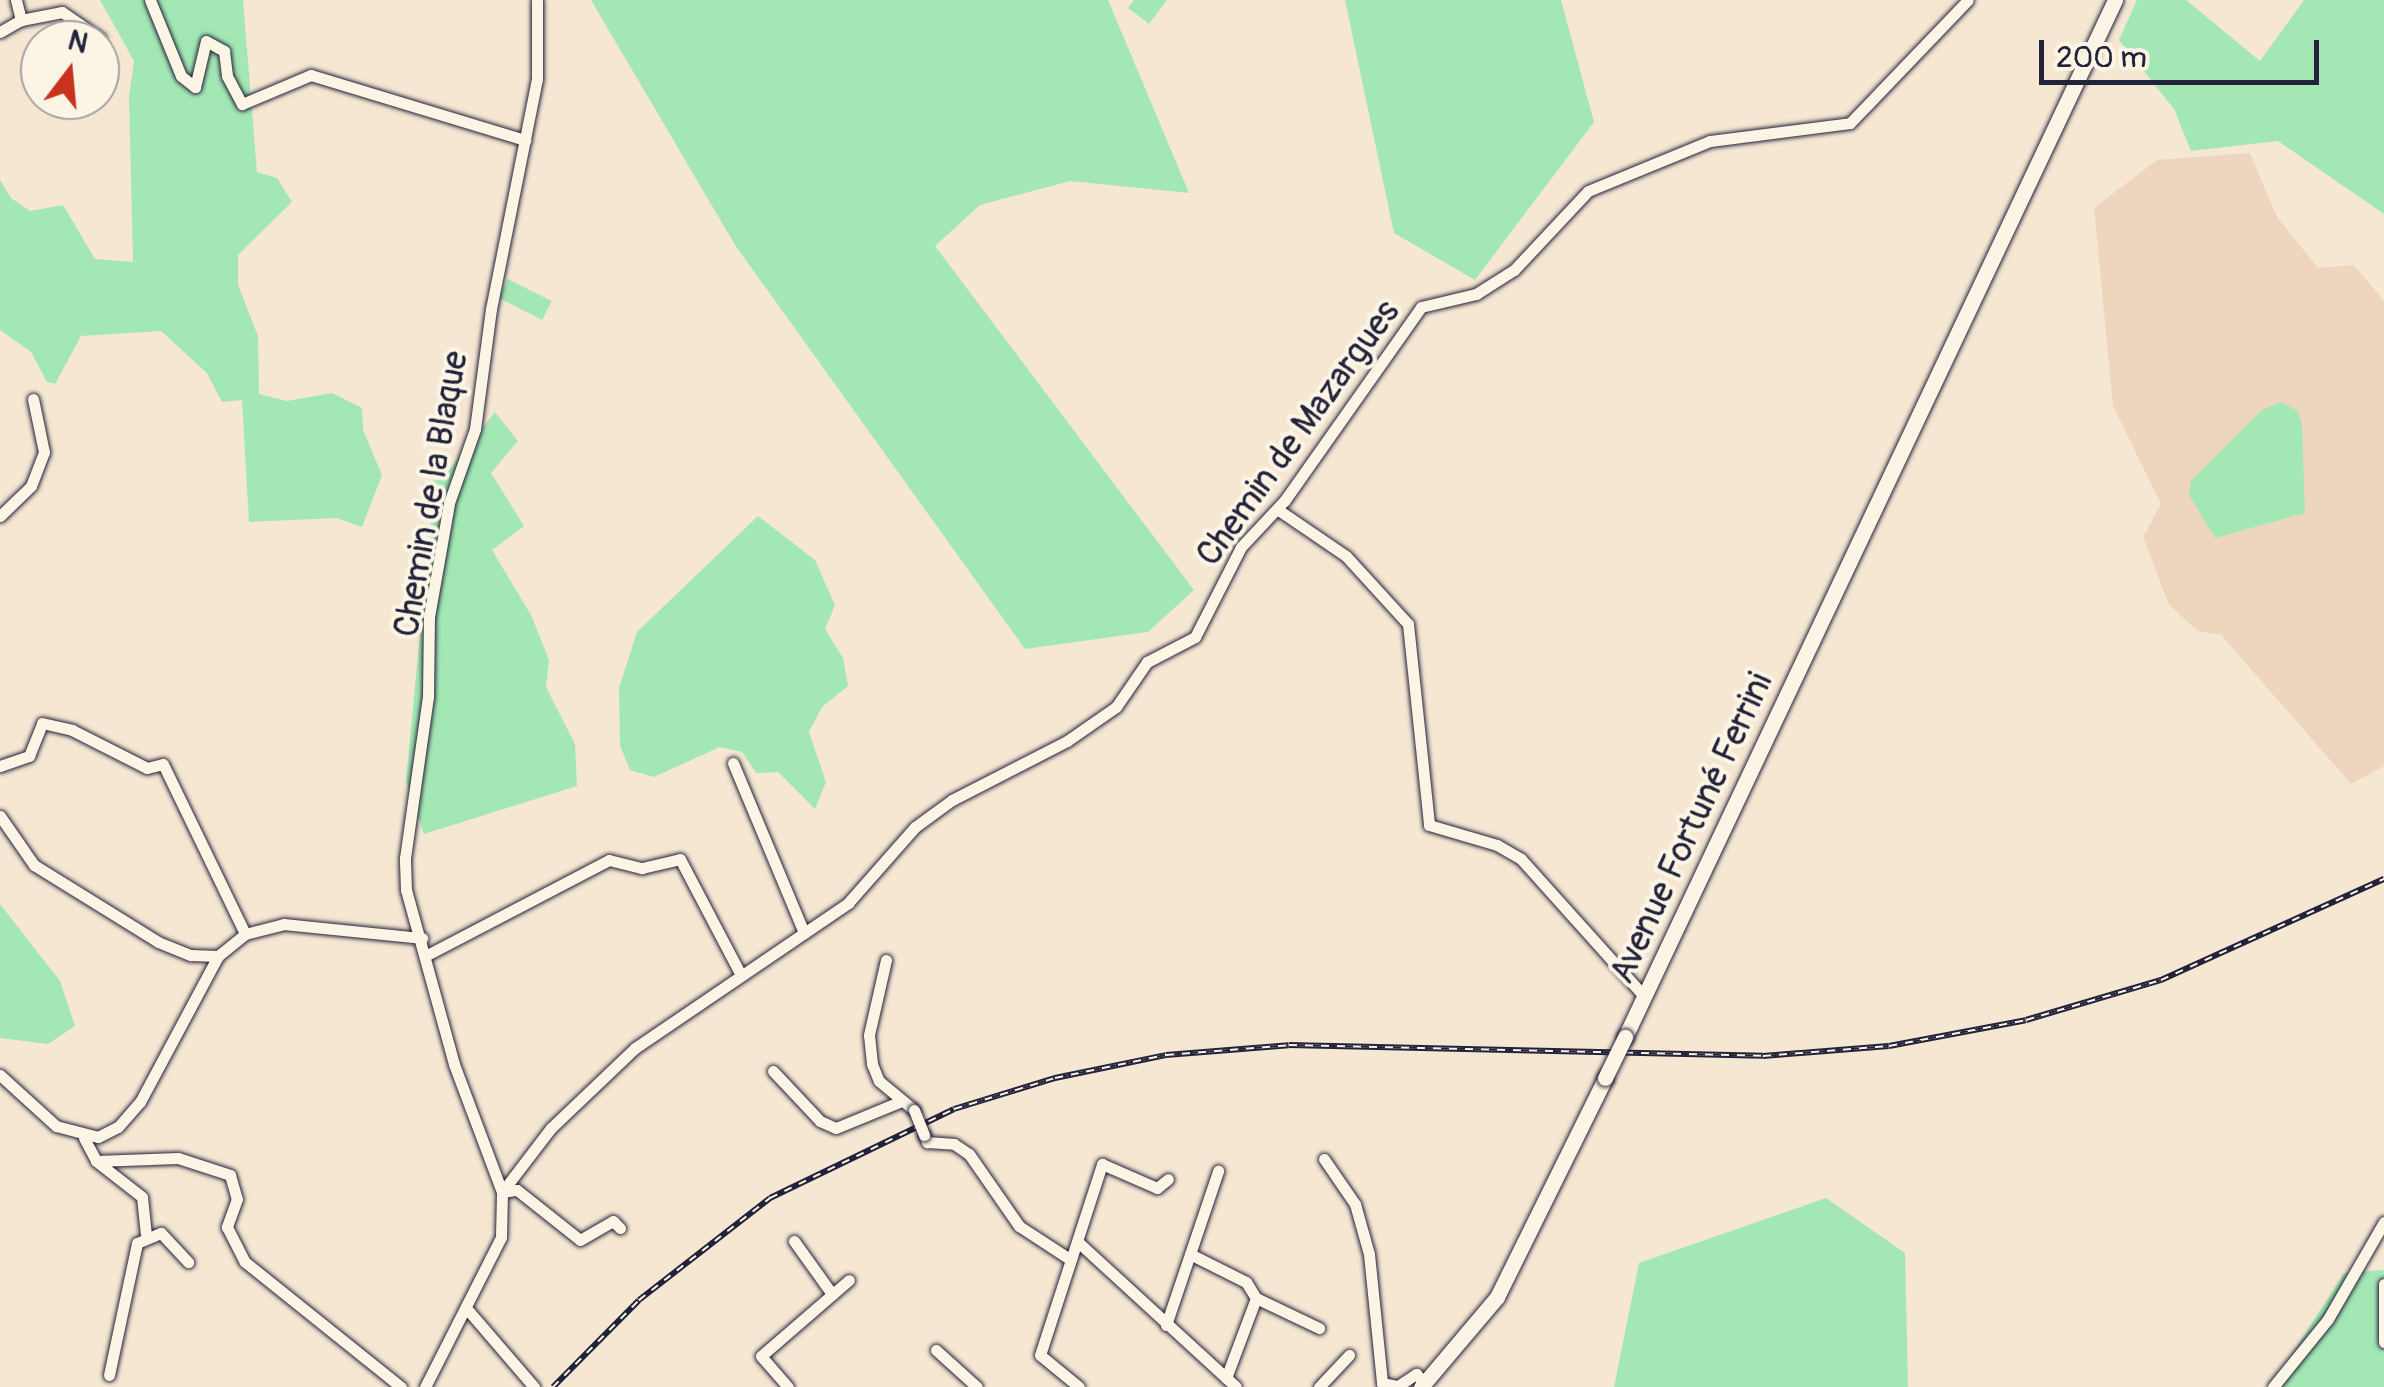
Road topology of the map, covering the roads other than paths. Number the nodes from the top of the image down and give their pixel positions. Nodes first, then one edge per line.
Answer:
1 (16, 0) edge
2 (150, 0) edge
3 (538, 0) edge
4 (1968, 0) edge
5 (2115, 0) edge
6 (2124, 0) edge
7 (21, 20) joint
8 (74, 20) edge
9 (525, 140) junction
10 (1990, 277) junction
11 (33, 400) dead end
12 (1277, 509) junction
13 (0, 516) edge
14 (733, 763) dead end
15 (0, 766) edge
16 (0, 816) edge
17 (245, 934) junction
18 (804, 934) junction
19 (422, 938) junction
20 (427, 955) junction
21 (218, 956) junction
22 (886, 960) dead end
23 (740, 976) junction
24 (1644, 996) junction
25 (774, 1071) dead end
26 (0, 1076) edge
27 (899, 1102) junction
28 (84, 1138) junction
29 (1324, 1159) dead end
30 (96, 1161) junction
31 (1218, 1171) dead end
32 (1168, 1179) dead end
33 (502, 1192) junction
34 (2384, 1222) edge
35 (620, 1228) dead end
36 (146, 1234) junction
37 (794, 1241) dead end
38 (1078, 1242) junction
39 (1190, 1254) junction
40 (1071, 1260) junction
41 (188, 1262) dead end
42 (849, 1280) dead end
43 (2384, 1284) edge
44 (832, 1294) junction
45 (1256, 1298) junction
46 (467, 1309) junction
47 (1166, 1325) junction
48 (1319, 1328) dead end
49 (2384, 1342) edge
50 (936, 1350) dead end
51 (1350, 1354) dead end
52 (109, 1375) dead end
53 (1231, 1382) edge
54 (1423, 1385) edge
55 (401, 1387) edge
56 (425, 1387) edge
57 (534, 1387) edge
58 (788, 1387) edge
59 (977, 1387) edge
60 (1079, 1387) edge
61 (1319, 1387) edge
62 (2273, 1387) edge

1 - 7 street
2 - 9 street
3 - 9 street, Chemin de la Blaque
4 - 12 street, Chemin de Mazargues
5 - 10 main road, Avenue Fortuné Ferrini
6 - 10 main road, Avenue Fortuné Ferrini
7 - 8 street
9 - 19 street, Chemin de la Blaque
10 - 24 main road, Avenue Fortuné Ferrini
11 - 13 street
12 - 18 street, Chemin de Mazargues
12 - 24 street
14 - 18 street
15 - 17 street
16 - 21 street
17 - 19 street
17 - 21 street
18 - 23 street, Chemin de Mazargues
19 - 20 street, Chemin de la Blaque
20 - 23 street
20 - 33 street, Chemin de la Blaque
21 - 28 street
22 - 27 street
23 - 33 street, Chemin de Mazargues
24 - 54 main road, Avenue Fortuné Ferrini, bridge
25 - 27 street
26 - 28 street
27 - 40 street, bridge
28 - 30 street
29 - 54 street
30 - 36 street
30 - 55 street
31 - 39 street
32 - 38 street
33 - 35 street
33 - 46 street, Chemin de la Blaque
34 - 62 street
36 - 41 street
36 - 52 street
37 - 44 street
38 - 40 street
38 - 47 street
39 - 45 street
39 - 47 street
40 - 60 street
42 - 44 street
43 - 49 street
44 - 58 street
45 - 48 street
45 - 53 street
46 - 56 street, Chemin de la Blaque
46 - 57 street
47 - 53 street
50 - 59 street
51 - 61 street

